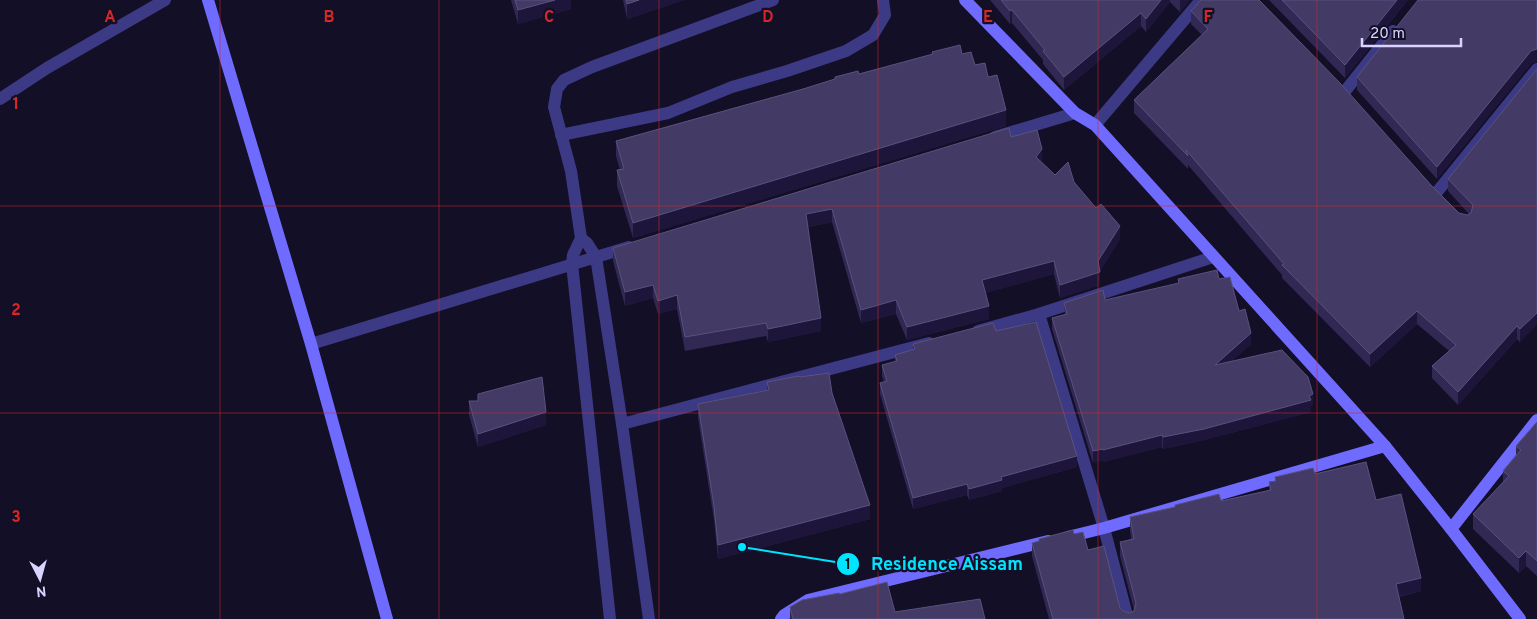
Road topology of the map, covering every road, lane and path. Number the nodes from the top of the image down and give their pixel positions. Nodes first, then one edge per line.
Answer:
1 (165, 0) edge
2 (208, 0) edge
3 (774, 0) edge
4 (883, 0) edge
5 (964, 0) edge
6 (1201, 0) edge
7 (1400, 22) edge
8 (1537, 69) edge
9 (1346, 90) edge
10 (0, 99) edge
11 (1075, 113) junction
12 (1095, 125) junction
13 (561, 136) junction
14 (981, 142) edge
15 (1437, 192) edge
16 (581, 238) junction
17 (643, 242) edge
18 (1213, 256) junction
19 (596, 257) junction
20 (572, 264) junction
21 (1039, 314) junction
22 (963, 334) edge
23 (944, 339) edge
24 (310, 344) junction
25 (1537, 420) edge
26 (622, 424) junction
27 (1385, 446) junction
28 (1104, 528) junction
29 (1451, 529) junction
30 (387, 619) edge
31 (610, 619) edge
32 (649, 619) edge
33 (781, 619) edge
34 (1128, 619) edge
35 (1519, 619) edge

1 - 10 street
2 - 24 street
3 - 13 street
4 - 13 street
5 - 11 street
6 - 12 street
7 - 9 street
8 - 15 street
11 - 12 street
11 - 14 street
12 - 18 street
13 - 16 street
16 - 19 street
16 - 20 street
17 - 19 street
18 - 21 street
18 - 27 street
19 - 20 street
19 - 26 street
20 - 24 street
20 - 31 street
21 - 22 street
21 - 28 street
23 - 26 street
24 - 30 street
25 - 29 street
26 - 32 street
27 - 28 street
27 - 29 street
28 - 33 street
28 - 34 street
29 - 35 street

